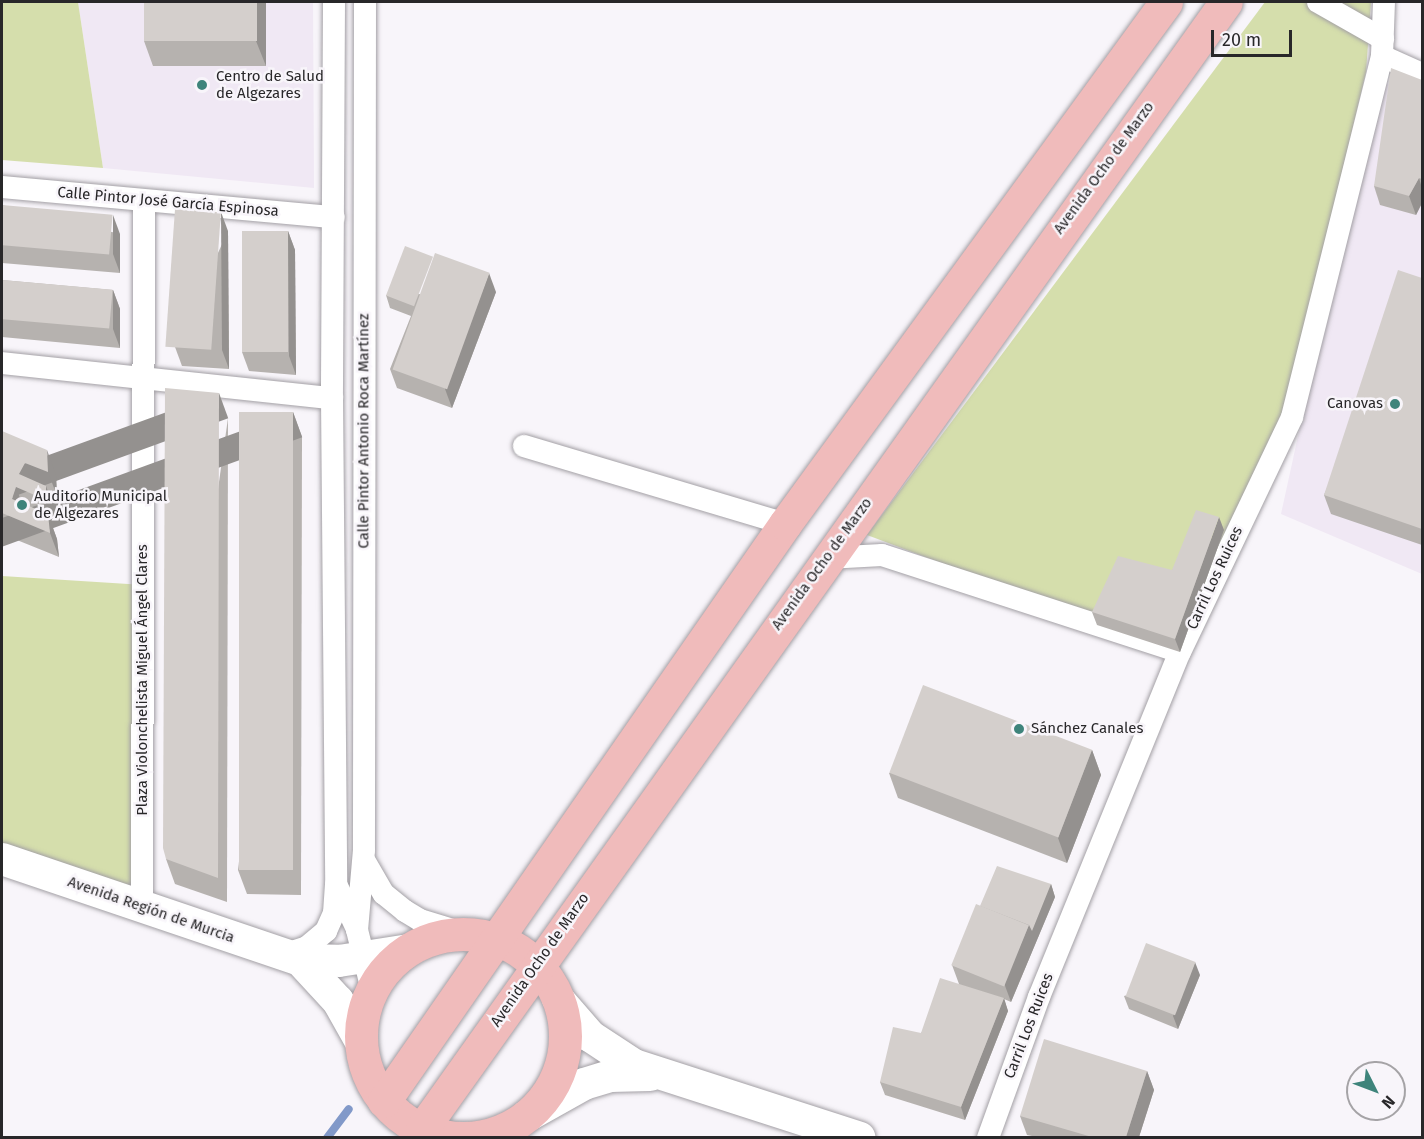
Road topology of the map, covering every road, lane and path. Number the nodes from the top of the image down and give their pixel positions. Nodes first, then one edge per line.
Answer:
1 (334, 2) edge
2 (365, 2) edge
3 (1166, 2) edge
4 (1226, 2) edge
5 (1318, 2) edge
6 (1384, 2) edge
7 (1382, 47) junction
8 (1422, 74) edge
9 (2, 187) edge
10 (144, 201) junction
11 (334, 217) junction
12 (2, 363) edge
13 (146, 381) junction
14 (332, 398) junction
15 (524, 446) dead end
16 (785, 524) junction
17 (827, 558) junction
18 (1180, 652) junction
19 (2, 859) edge
20 (364, 860) junction
21 (336, 884) junction
22 (142, 908) junction
23 (481, 936) junction
24 (362, 944) junction
25 (409, 950) junction
26 (291, 957) junction
27 (537, 965) junction
28 (372, 990) junction
29 (558, 999) junction
30 (361, 1042) junction
31 (666, 1077) junction
32 (384, 1101) junction
33 (527, 1116) junction
34 (422, 1129) junction
35 (860, 1137) edge
36 (988, 1137) edge

1 - 11 street
2 - 20 street, Calle Pintor Antonio Roca Martínez
3 - 16 main road
4 - 17 main road, Avenida Ocho de Marzo
5 - 7 street
6 - 7 street, Carril Los Ruices
7 - 8 street
7 - 18 street, Carril Los Ruices
9 - 10 street, Calle Pintor José García Espinosa
10 - 11 street, Calle Pintor José García Espinosa
10 - 13 street, Plaza Violonchelista Miguel Ángel Clares
11 - 14 street
12 - 13 street
13 - 14 street
13 - 22 street, Plaza Violonchelista Miguel Ángel Clares
14 - 21 street
15 - 16 street
16 - 23 main road
17 - 18 street
17 - 27 main road, Avenida Ocho de Marzo
18 - 36 street, Carril Los Ruices
19 - 22 main road, Avenida Región de Murcia
20 - 23 street
20 - 24 street, Calle Pintor Antonio Roca Martínez
21 - 24 street
21 - 26 street
22 - 26 main road, Avenida Región de Murcia
23 - 25 main road
23 - 27 main road
23 - 32 main road
24 - 25 main road, Avenida Región de Murcia
24 - 26 main road, Avenida Región de Murcia
24 - 28 street
25 - 28 main road
26 - 30 main road, Avenida Región de Murcia
27 - 29 main road
27 - 34 main road, Avenida Ocho de Marzo
28 - 30 main road
29 - 31 main road
29 - 33 main road
30 - 32 main road
31 - 33 main road
31 - 35 main road
32 - 34 main road
33 - 34 main road

